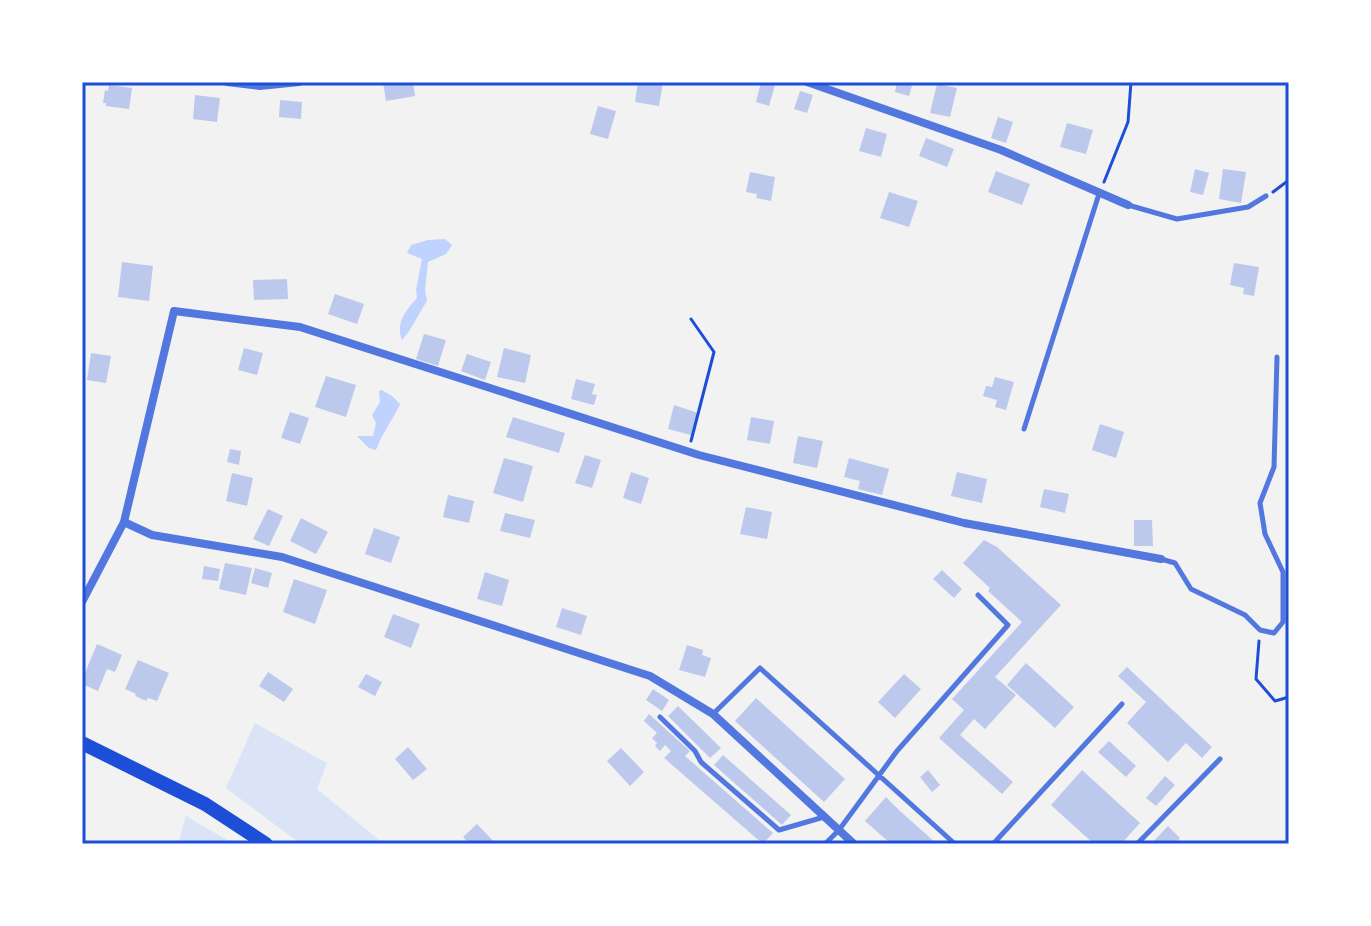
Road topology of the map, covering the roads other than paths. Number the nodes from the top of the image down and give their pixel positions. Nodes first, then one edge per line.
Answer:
1 (227, 82) edge
2 (297, 82) edge
3 (807, 82) edge
4 (1099, 193) junction
5 (1266, 196) road end
6 (1128, 205) joint
7 (1277, 357) dead end
8 (1024, 429) dead end
9 (124, 522) junction
10 (1161, 559) joint
11 (978, 595) dead end
12 (82, 602) edge
13 (1122, 704) dead end
14 (713, 714) junction
15 (660, 717) dead end
16 (82, 743) edge
17 (1220, 759) dead end
18 (879, 775) junction
19 (825, 817) junction
20 (839, 830) junction
21 (266, 844) edge
22 (825, 844) edge
23 (854, 844) edge
24 (955, 844) edge
25 (993, 844) edge
26 (1137, 844) edge

1 - 2 street
3 - 4 street
4 - 6 street
4 - 8 lane
5 - 6 lane
7 - 10 lane
9 - 10 street
9 - 12 street
9 - 14 street
11 - 18 lane
13 - 25 lane
14 - 18 lane
14 - 19 street
15 - 19 lane
16 - 21 main road
17 - 26 lane
18 - 20 lane
18 - 24 lane
19 - 20 street
20 - 22 lane
20 - 23 street

